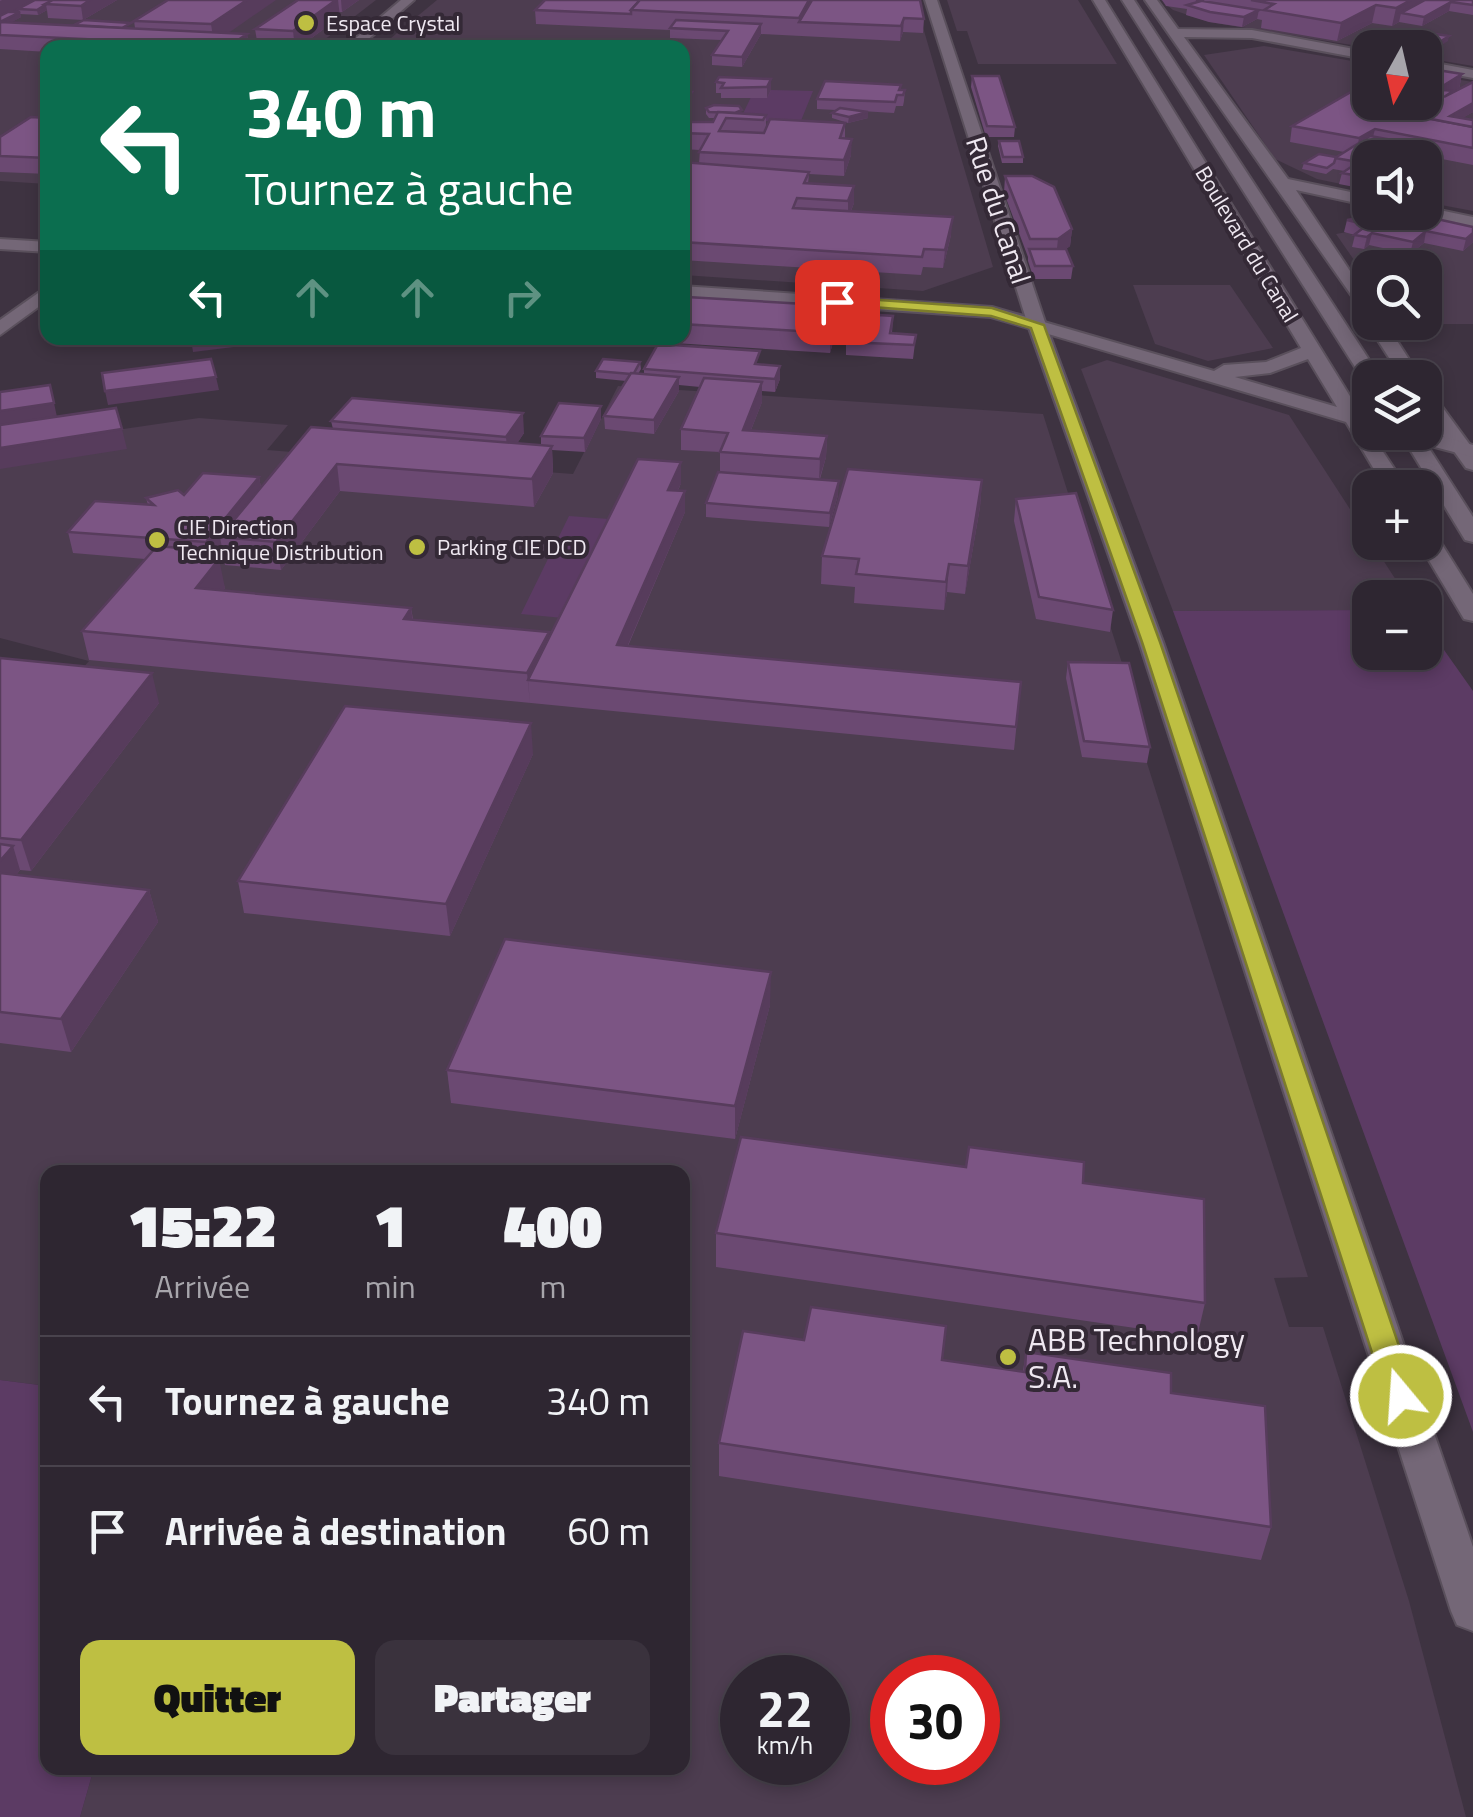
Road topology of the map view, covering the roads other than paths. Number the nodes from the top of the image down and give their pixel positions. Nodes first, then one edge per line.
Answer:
1 (408, 0) edge
2 (932, 0) edge
3 (1099, 0) edge
4 (1128, 0) edge
5 (1151, 0) edge
6 (1176, 33) junction
7 (360, 40) edge
8 (1352, 53) edge
9 (1442, 69) edge
10 (1473, 74) edge
11 (1283, 182) junction
12 (1352, 197) edge
13 (1442, 216) edge
14 (1473, 222) edge
15 (0, 244) edge
16 (40, 246) edge
17 (1352, 287) edge
18 (690, 292) edge
19 (40, 297) edge
20 (1037, 325) junction
21 (0, 329) edge
22 (1312, 350) junction
23 (1360, 360) edge
24 (1192, 369) junction
25 (1352, 407) edge
26 (1442, 408) edge
27 (1352, 418) edge
28 (1442, 420) edge
29 (1473, 425) edge
30 (1442, 445) edge
31 (1418, 450) edge
32 (1469, 455) edge
33 (1473, 535) edge
34 (1440, 560) edge
35 (1473, 614) edge
36 (1473, 1612) edge

1 - 7 street
2 - 20 street, Rue du Canal
3 - 22 street, Boulevard du Canal
4 - 23 street, Boulevard du Canal
5 - 6 street
6 - 8 street
6 - 11 street
9 - 10 street
11 - 12 street
11 - 17 street
13 - 14 street
15 - 16 street
18 - 20 street
19 - 21 street
20 - 24 street
20 - 36 street, Rue du Canal
22 - 24 street
22 - 25 street, Boulevard du Canal
24 - 27 street
26 - 29 street
28 - 32 street
30 - 32 street
31 - 33 street
34 - 35 street

